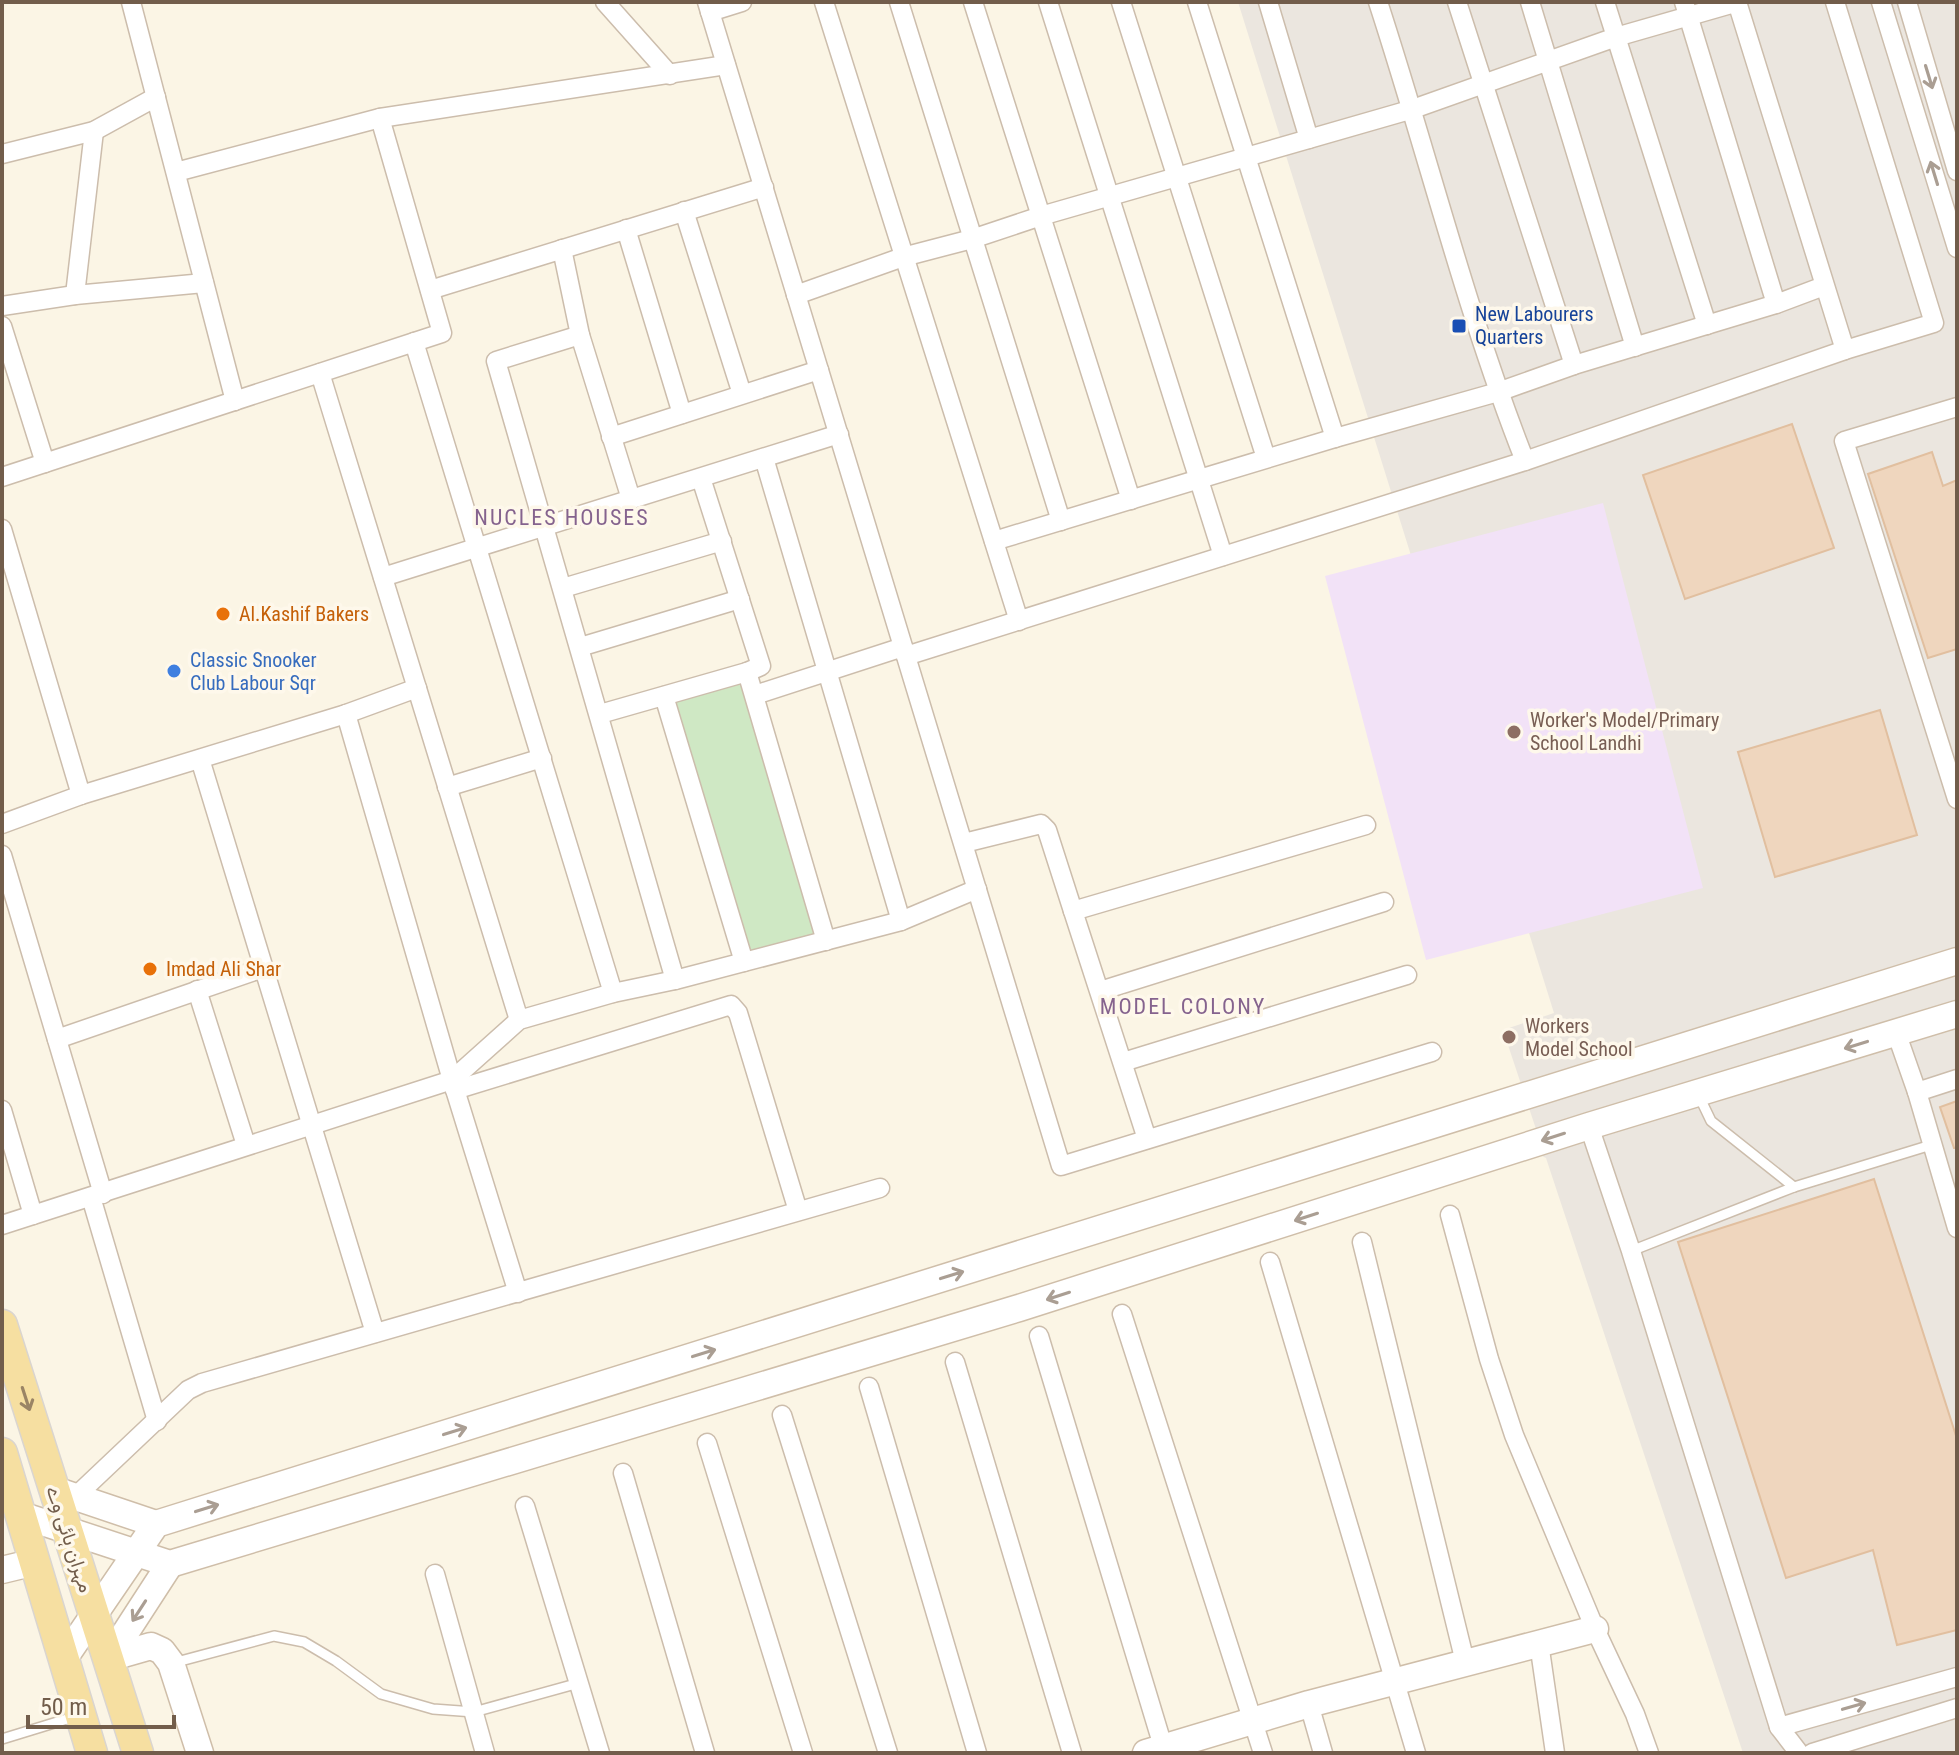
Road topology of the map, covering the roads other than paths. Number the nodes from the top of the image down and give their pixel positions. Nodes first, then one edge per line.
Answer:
1 (131, 2) edge
2 (605, 2) edge
3 (742, 2) edge
4 (824, 2) edge
5 (899, 2) edge
6 (973, 2) edge
7 (1048, 2) edge
8 (1121, 2) edge
9 (1197, 2) edge
10 (1268, 2) edge
11 (1378, 2) edge
12 (1457, 2) edge
13 (1530, 2) edge
14 (1605, 2) edge
15 (1738, 2) edge
16 (1835, 2) edge
17 (1881, 2) edge
18 (1907, 2) edge
19 (708, 7) edge
20 (1686, 9) edge
21 (1616, 37) junction
22 (1549, 61) junction
23 (726, 65) junction
24 (670, 75) junction
25 (1483, 86) junction
26 (156, 97) junction
27 (1413, 109) junction
28 (380, 118) junction
29 (94, 131) junction
30 (1309, 139) junction
31 (2, 154) edge
32 (1246, 159) junction
33 (1957, 171) edge
34 (176, 172) junction
35 (1176, 178) junction
36 (764, 187) junction
37 (1109, 197) junction
38 (684, 211) junction
39 (1041, 216) junction
40 (626, 229) junction
41 (972, 239) junction
42 (1957, 248) edge
43 (562, 249) junction
44 (903, 257) junction
45 (204, 283) junction
46 (1824, 286) junction
47 (430, 290) junction
48 (75, 295) junction
49 (796, 295) junction
50 (1776, 304) junction
51 (2, 306) edge
52 (1707, 325) junction
53 (2, 326) edge
54 (580, 335) junction
55 (414, 342) junction
56 (1635, 347) junction
57 (1845, 350) junction
58 (1574, 365) junction
59 (819, 370) junction
60 (320, 373) junction
61 (1498, 392) junction
62 (742, 394) junction
63 (235, 401) junction
64 (1957, 407) edge
65 (682, 414) junction
66 (839, 434) junction
67 (611, 437) junction
68 (1335, 438) junction
69 (764, 458) junction
70 (1266, 458) junction
71 (1525, 461) junction
72 (45, 463) junction
73 (2, 477) edge
74 (701, 478) junction
75 (1198, 481) junction
76 (631, 499) junction
77 (1131, 500) junction
78 (1061, 521) junction
79 (542, 527) junction
80 (2, 529) edge
81 (722, 541) junction
82 (994, 541) junction
83 (477, 549) junction
84 (1223, 556) junction
85 (383, 577) junction
86 (563, 588) junction
87 (740, 599) junction
88 (1019, 621) junction
89 (580, 647) junction
90 (905, 652) junction
91 (747, 672) junction
92 (828, 672) junction
93 (417, 688) junction
94 (755, 695) junction
95 (664, 696) junction
96 (346, 714) junction
97 (600, 714) junction
98 (542, 758) junction
99 (200, 759) junction
100 (447, 787) junction
101 (81, 795) junction
102 (1957, 799) edge
103 (2, 824) edge
104 (1366, 825) dead end
105 (964, 843) junction
106 (2, 855) edge
107 (977, 889) junction
108 (1384, 902) dead end
109 (1073, 911) junction
110 (901, 921) junction
111 (826, 941) junction
112 (1957, 961) edge
113 (744, 962) junction
114 (263, 968) junction
115 (1407, 975) dead end
116 (675, 980) junction
117 (197, 990) junction
118 (1100, 991) junction
119 (613, 993) junction
120 (1957, 1014) edge
121 (519, 1020) junction
122 (1896, 1032) junction
123 (57, 1039) junction
124 (1432, 1052) dead end
125 (1123, 1062) junction
126 (1957, 1079) edge
127 (453, 1085) junction
128 (1917, 1092) junction
129 (1698, 1093) junction
130 (2, 1110) edge
131 (311, 1126) junction
132 (1589, 1126) junction
133 (1147, 1139) junction
134 (246, 1145) junction
135 (1931, 1145) junction
136 (1794, 1187) junction
137 (880, 1188) dead end
138 (97, 1196) junction
139 (798, 1211) junction
140 (33, 1215) junction
141 (1450, 1215) dead end
142 (2, 1225) edge
143 (1957, 1228) edge
144 (1362, 1242) dead end
145 (1631, 1251) junction
146 (1270, 1262) dead end
147 (518, 1293) junction
148 (1122, 1314) dead end
149 (2, 1325) edge
150 (375, 1333) junction
151 (1039, 1336) dead end
152 (955, 1362) dead end
153 (869, 1387) dead end
154 (782, 1415) dead end
155 (157, 1421) junction
156 (707, 1443) dead end
157 (2, 1453) edge
158 (623, 1473) dead end
159 (65, 1494) junction
160 (525, 1506) dead end
161 (21, 1515) junction
162 (156, 1524) junction
163 (68, 1531) junction
164 (137, 1554) junction
165 (35, 1562) junction
166 (170, 1564) junction
167 (2, 1570) edge
168 (435, 1574) dead end
169 (94, 1614) junction
170 (1595, 1629) junction
171 (1539, 1643) junction
172 (109, 1658) junction
173 (63, 1660) junction
174 (1465, 1662) junction
175 (171, 1663) junction
176 (1957, 1677) edge
177 (1394, 1680) junction
178 (579, 1683) junction
179 (1309, 1704) junction
180 (1957, 1708) edge
181 (474, 1712) junction
182 (80, 1715) junction
183 (1253, 1720) junction
184 (1779, 1727) junction
185 (2, 1739) edge
186 (1158, 1751) edge
187 (92, 1753) edge
188 (138, 1753) edge
189 (200, 1753) edge
190 (485, 1753) edge
191 (600, 1753) edge
192 (705, 1753) edge
193 (803, 1753) edge
194 (888, 1753) edge
195 (977, 1753) edge
196 (1072, 1753) edge
197 (1263, 1753) edge
198 (1323, 1753) edge
199 (1416, 1753) edge
200 (1555, 1753) edge
201 (1649, 1753) edge
202 (1799, 1753) edge
203 (1812, 1753) edge

1 - 26 street
2 - 24 street
3 - 19 street
4 - 44 street
5 - 41 street
6 - 39 street
7 - 37 street
8 - 35 street
9 - 32 street
10 - 30 street
11 - 27 street
12 - 25 street
13 - 22 street
14 - 21 street
15 - 20 street
15 - 46 street
16 - 57 street
42 -> 17 street
18 -> 33 street
19 - 23 street
20 - 21 street
20 - 50 street
21 - 22 street
21 - 52 street
22 - 25 street
22 - 56 street
23 - 24 street
23 - 36 street
24 - 28 street
25 - 27 street
25 - 58 street
26 - 29 street
26 - 34 street
27 - 30 street
27 - 61 street
28 - 34 street
28 - 47 street
29 - 31 street
29 - 48 street
30 - 32 street
32 - 35 street
32 - 68 street
34 - 45 street
35 - 37 street
35 - 70 street
36 - 38 street
36 - 49 street
37 - 39 street
37 - 75 street
38 - 40 street
38 - 62 street
39 - 41 street
39 - 77 street
40 - 43 street
40 - 65 street
41 - 44 street
41 - 78 street
43 - 47 street
43 - 54 street
44 - 49 street
44 - 82 street
45 - 48 street
45 - 63 street
46 - 50 street
46 - 57 street
47 - 55 street
48 - 51 street
49 - 59 street
50 - 52 street
52 - 56 street
53 - 72 street
54 - 67 street
54 - 79 street
55 - 60 street
55 - 83 street
56 - 58 street
57 - 71 street
58 - 61 street
59 - 62 street
59 - 66 street
60 - 63 street
60 - 85 street
61 - 68 street
61 - 71 street
62 - 65 street
63 - 72 street
64 - 102 street
65 - 67 street
66 - 69 street
66 - 90 street
67 - 76 street
68 - 70 street
69 - 74 street
69 - 92 street
70 - 75 street
71 - 84 street
72 - 73 street
74 - 76 street
74 - 81 street
75 - 77 street
75 - 84 street
76 - 79 street
77 - 78 street
78 - 82 street
79 - 83 street
79 - 86 street
80 - 101 street
81 - 86 street
81 - 87 street
82 - 88 street
83 - 85 street
83 - 98 street
84 - 88 street
85 - 93 street
86 - 89 street
87 - 89 street
87 - 91 street
88 - 90 street
89 - 97 street
90 - 92 street
90 - 105 street
91 - 94 street
91 - 95 street
92 - 94 street
92 - 110 street
93 - 96 street
93 - 100 street
94 - 111 street
95 - 97 street
95 - 113 street
96 - 99 street
96 - 127 street
97 - 116 street
98 - 100 street
98 - 119 street
99 - 101 street
99 - 114 street
100 - 121 street
101 - 103 street
104 - 109 street
105 - 107 street
105 - 109 street
106 - 123 street
107 - 110 street
107 - 133 street
108 - 118 street
109 - 118 street
110 - 111 street
111 - 113 street
162 -> 112 street
113 - 116 street
114 - 117 street
114 - 131 street
115 - 125 street
116 - 119 street
117 - 123 street
117 - 134 street
118 - 125 street
119 - 121 street
120 - 122 street
121 - 127 street
122 - 128 street
122 -> 129 street
123 - 138 street
124 - 133 street
125 - 133 street
126 - 128 street
127 - 131 street
127 - 139 street
127 - 147 street
128 - 135 street
129 - 132 street
129 - 136 lane
130 - 140 street
131 - 134 street
131 - 150 street
132 - 145 street
132 -> 166 street
134 - 138 street
135 - 136 lane
135 - 143 street
136 - 145 lane
137 - 139 street
138 - 140 street
138 - 155 street
139 - 147 street
140 - 142 street
141 - 170 street
144 - 174 street
145 - 184 street
146 - 177 street
147 - 150 street
148 - 183 street
149 -> 159 main road, مہران ہائی وے
150 - 155 street
151 - 186 street
152 - 196 street
153 - 195 street
154 - 194 street
155 - 159 street
156 - 193 street
157 - 161 main road, مہران ہائی وے
158 - 192 street
159 - 162 street
159 - 163 main road, مہران ہائی وے
160 - 178 street
161 - 163 street
161 - 165 main road, مہران ہائی وے
162 - 164 street
163 - 164 street
163 - 169 main road, مہران ہائی وے
164 - 166 street
164 - 169 street
165 - 167 street
165 - 173 main road, مہران ہائی وے
166 -> 172 street
168 - 181 street
169 - 172 main road, مہران ہائی وے
169 - 173 street
170 - 171 street
170 - 201 street
171 - 174 street
171 - 200 street
172 - 175 street
172 - 188 main road, مہران ہائی وے
173 - 182 main road, مہران ہائی وے
174 - 177 street
175 - 181 lane
175 - 189 street
184 -> 176 street
177 - 179 street
177 - 199 street
178 - 181 lane
178 - 191 street
179 - 183 street
179 - 198 street
180 - 203 street
181 - 190 street
182 - 185 lane
182 - 187 main road, مہران ہائی وے
183 - 186 street
183 - 197 street
184 - 202 street

